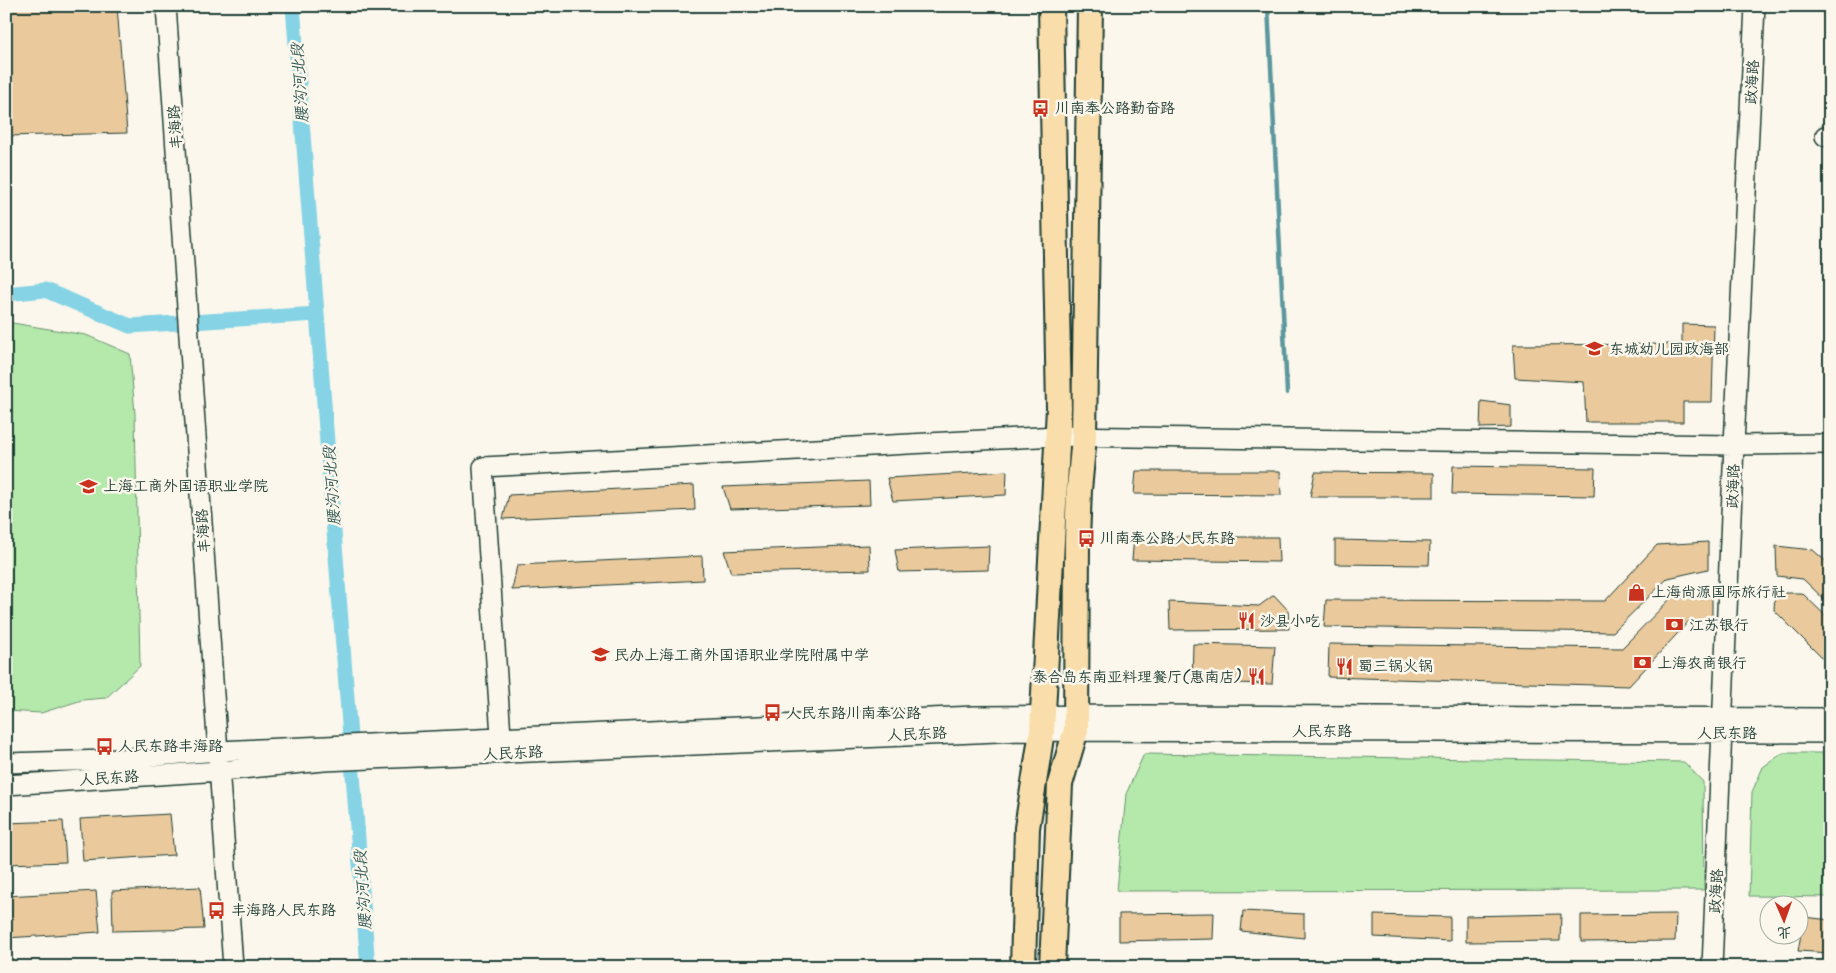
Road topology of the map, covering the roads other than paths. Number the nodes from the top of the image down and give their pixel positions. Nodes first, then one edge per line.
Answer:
1 (166, 6) edge
2 (1051, 6) edge
3 (1090, 6) edge
4 (1756, 6) edge
5 (1057, 436) junction
6 (1084, 437) junction
7 (1830, 444) edge
8 (1734, 445) junction
9 (1830, 718) edge
10 (1042, 723) junction
11 (1076, 723) junction
12 (1723, 725) junction
13 (1830, 733) edge
14 (501, 746) junction
15 (218, 751) junction
16 (323, 754) junction
17 (6, 763) edge
18 (220, 771) junction
19 (6, 785) edge
20 (233, 967) edge
21 (1023, 967) edge
22 (1052, 967) edge
23 (1712, 967) edge

1 - 15 street, 丰海路
2 - 5 main road
3 - 6 main road
4 - 8 street, 政海路
5 - 6 street
5 - 10 main road
5 - 14 street
6 - 8 street
6 - 11 main road
7 - 8 street
8 - 12 street, 政海路
9 - 12 street, 人民东路
10 - 11 street, 人民东路
10 - 14 street, 人民东路
10 - 21 main road
11 - 12 street, 人民东路
11 - 22 main road
12 - 13 street, 人民东路
12 - 23 street, 政海路
14 - 16 street, 人民东路
15 - 16 street, 人民东路
15 - 17 street, 人民东路
15 - 18 street, 丰海路
16 - 18 street, 人民东路
18 - 19 street, 人民东路
18 - 20 street, 丰海路

